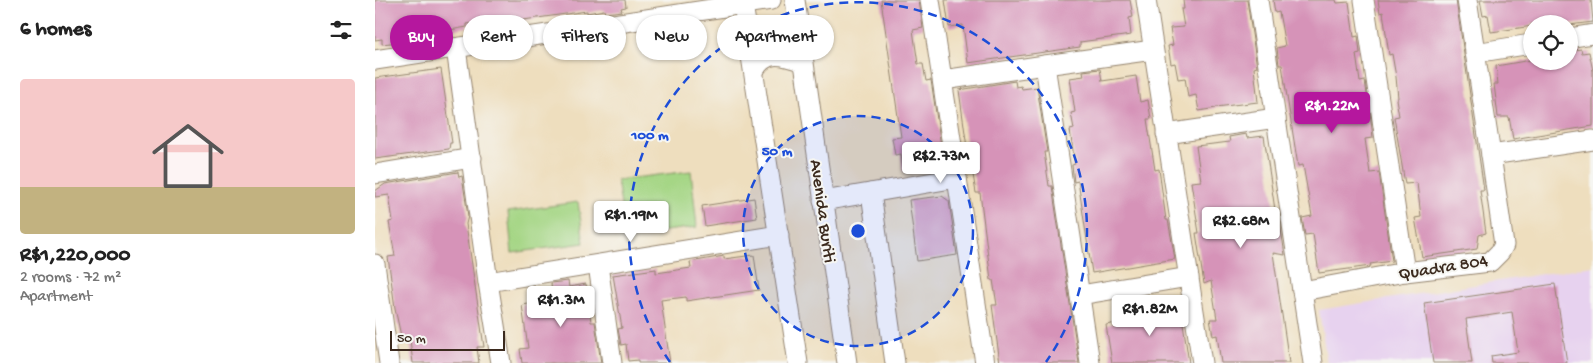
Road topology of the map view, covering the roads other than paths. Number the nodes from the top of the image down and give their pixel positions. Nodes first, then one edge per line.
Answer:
1 (771, 0) edge
2 (795, 0) edge
3 (930, 0) edge
4 (1146, 0) edge
5 (1258, 0) edge
6 (1364, 0) edge
7 (1467, 0) edge
8 (743, 4) junction
9 (688, 6) edge
10 (1593, 34) edge
11 (1578, 36) edge
12 (1523, 45) edge
13 (456, 48) junction
14 (1153, 50) junction
15 (1475, 53) junction
16 (375, 60) edge
17 (803, 62) junction
18 (1045, 65) junction
19 (754, 71) junction
20 (943, 80) junction
21 (1276, 118) junction
22 (1166, 134) junction
23 (1593, 140) edge
24 (1491, 155) junction
25 (472, 158) junction
26 (375, 174) edge
27 (957, 178) junction
28 (871, 193) junction
29 (823, 201) junction
30 (779, 235) junction
31 (598, 265) junction
32 (375, 270) edge
33 (1405, 272) junction
34 (1189, 277) junction
35 (488, 282) junction
36 (1302, 290) junction
37 (1080, 295) junction
38 (389, 363) edge
39 (501, 363) edge
40 (612, 363) edge
41 (798, 363) edge
42 (847, 363) edge
43 (895, 363) edge
44 (985, 363) edge
45 (1090, 363) edge
46 (1202, 363) edge
47 (1313, 363) edge

1 - 8 street
2 - 17 street, Avenida Buriti
3 - 20 street
4 - 14 street
5 - 21 street
6 - 33 street
7 - 15 street, Quadra 804
8 - 9 street
8 - 19 street
9 - 13 street
10 - 11 street
12 - 15 street
13 - 16 street
13 - 25 street
14 - 18 street
14 - 22 street
15 - 24 street, Quadra 804
17 - 19 street
17 - 29 street, Avenida Buriti
18 - 20 street
18 - 37 street
19 - 30 street
20 - 27 street
21 - 22 street
21 - 36 street
22 - 34 street
23 - 24 street
24 - 33 street, Quadra 804
25 - 26 street
25 - 35 street
27 - 28 street
27 - 44 street
28 - 29 street
28 - 43 street
29 - 42 street, Avenida Buriti
30 - 31 street
30 - 41 street
31 - 35 street
31 - 40 street
32 - 38 street
33 - 36 street, Quadra 804
34 - 37 street
34 - 46 street
35 - 39 street
36 - 47 street
37 - 45 street

